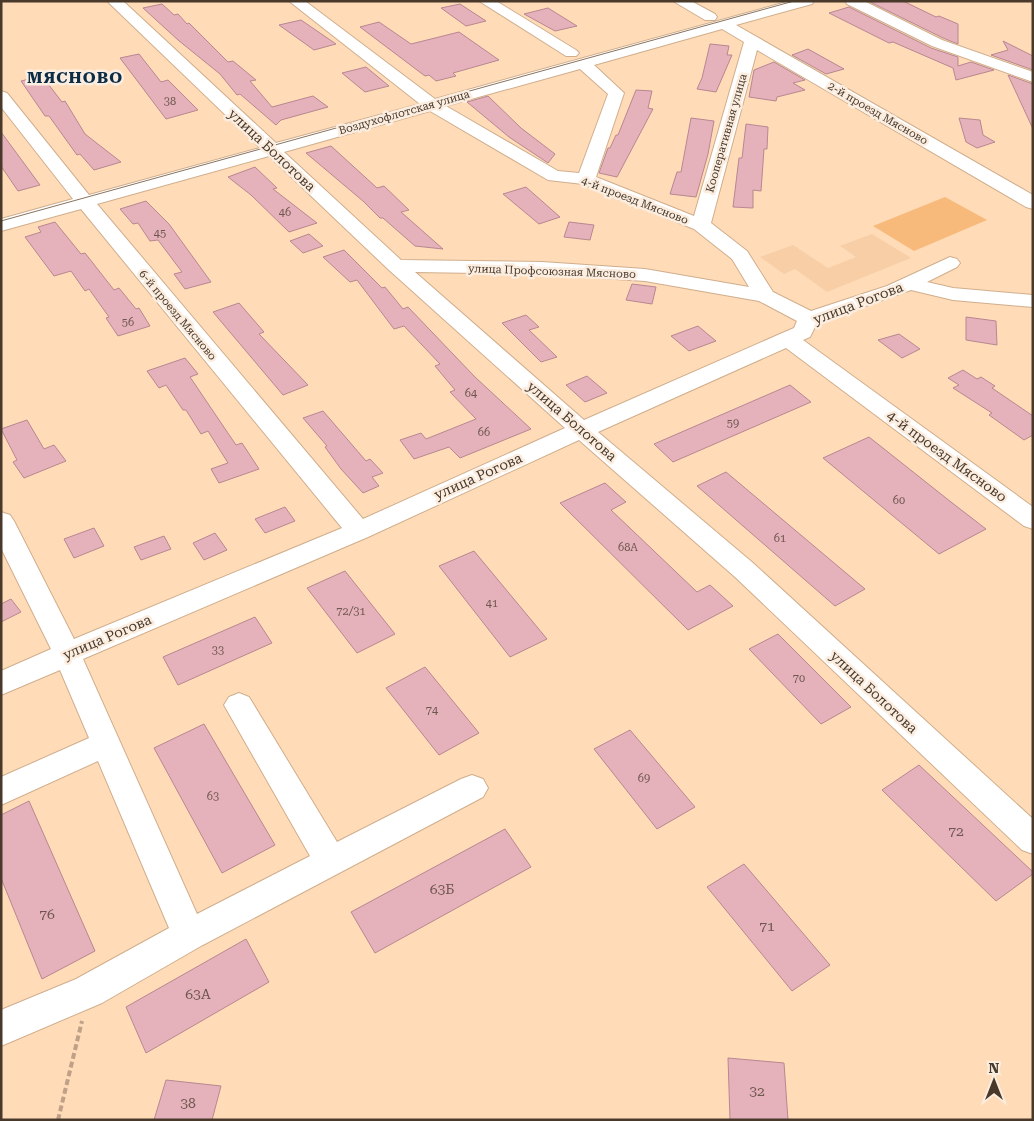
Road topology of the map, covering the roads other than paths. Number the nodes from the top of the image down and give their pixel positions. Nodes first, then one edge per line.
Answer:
1 (114, 1) edge
2 (296, 1) edge
3 (486, 1) edge
4 (680, 1) edge
5 (766, 1) edge
6 (807, 1) edge
7 (852, 1) edge
8 (716, 20) junction
9 (752, 41) junction
10 (576, 58) junction
11 (1033, 77) edge
12 (1, 96) edge
13 (425, 99) junction
14 (265, 145) junction
15 (120, 175) dead end
16 (586, 179) junction
17 (76, 191) junction
18 (1033, 203) edge
19 (1, 225) edge
20 (700, 225) junction
21 (950, 264) dead end
22 (396, 266) junction
23 (908, 283) junction
24 (765, 296) junction
25 (1033, 301) edge
26 (809, 319) junction
27 (788, 339) junction
28 (581, 430) junction
29 (1033, 520) edge
30 (1, 521) edge
31 (359, 530) junction
32 (67, 654) junction
33 (1, 684) edge
34 (239, 705) dead end
35 (106, 744) junction
36 (472, 788) dead end
37 (1, 792) edge
38 (1033, 840) edge
39 (331, 861) junction
40 (189, 935) junction
41 (1, 1028) edge

1 - 14 street, улица Болотова
2 - 13 street, 4-й проезд Мясново
3 - 10 street
4 - 8 street, 2-й проезд Мясново
5 - 8 street, Воздухофлотская улица
6 - 8 street, Воздухофлотская улица
7 - 11 street
8 - 9 street, 2-й проезд Мясново
8 - 10 street, Воздухофлотская улица
9 - 18 street, 2-й проезд Мясново
9 - 20 street, Кооперативная улица
10 - 13 street, Воздухофлотская улица
10 - 16 street
12 - 17 street, 6-й проезд Мясново
13 - 14 street, Воздухофлотская улица
13 - 16 street, 4-й проезд Мясново
14 - 15 street, Воздухофлотская улица
14 - 17 street, Воздухофлотская улица
14 - 22 street, улица Болотова
16 - 20 street, 4-й проезд Мясново
17 - 19 street, Воздухофлотская улица
17 - 31 street, 6-й проезд Мясново
20 - 24 street, 4-й проезд Мясново
21 - 23 street, улица Рогова
22 - 24 street, улица Профсоюзная Мясново
22 - 28 street, улица Болотова
23 - 25 street
23 - 26 street, улица Рогова
24 - 26 street
26 - 27 street, улица Рогова
27 - 28 street, улица Рогова
27 - 29 street, 4-й проезд Мясново
28 - 31 street, улица Рогова
28 - 38 street, улица Болотова
30 - 32 street
31 - 32 street, улица Рогова
32 - 33 street, улица Рогова
32 - 35 street
34 - 39 street
35 - 37 street
35 - 40 street
36 - 39 street
39 - 40 street
40 - 41 street

